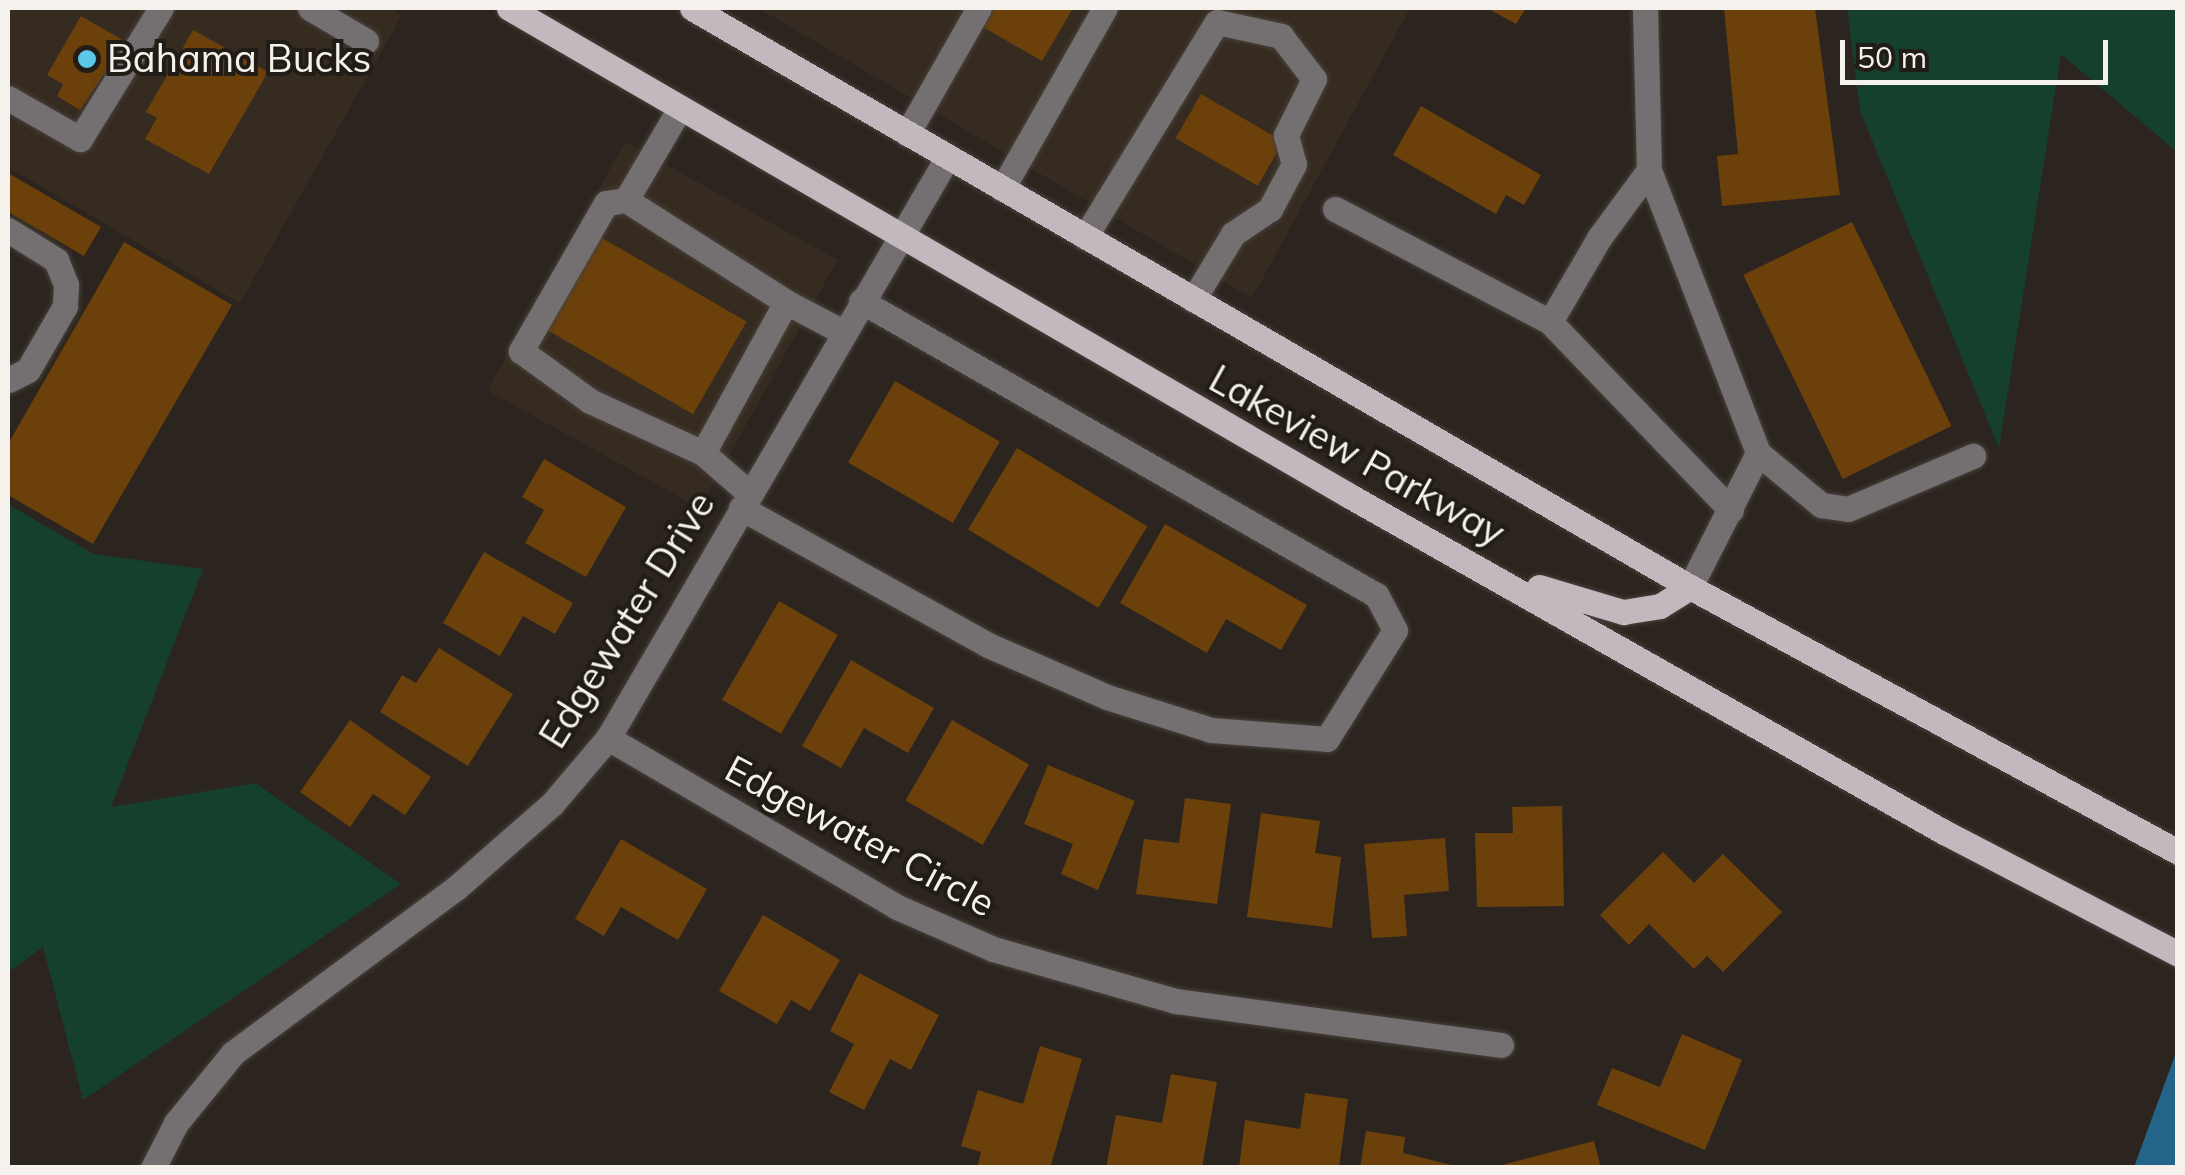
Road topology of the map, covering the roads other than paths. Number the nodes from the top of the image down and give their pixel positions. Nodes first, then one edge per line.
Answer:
1 (161, 8) edge
2 (310, 8) edge
3 (509, 8) edge
4 (979, 8) edge
5 (1106, 8) edge
6 (1645, 8) edge
7 (705, 11) edge
8 (366, 41) dead end
9 (8, 98) edge
10 (680, 108) junction
11 (907, 134) junction
12 (947, 158) junction
13 (1649, 170) junction
14 (1002, 189) junction
15 (626, 200) junction
16 (1334, 209) dead end
17 (8, 230) edge
18 (897, 238) junction
19 (1085, 238) junction
20 (1193, 300) junction
21 (861, 301) junction
22 (786, 302) junction
23 (1550, 322) junction
24 (843, 332) junction
25 (8, 380) edge
26 (704, 452) junction
27 (1758, 453) junction
28 (1973, 456) dead end
29 (745, 501) junction
30 (1731, 510) junction
31 (1416, 532) junction
32 (1690, 587) junction
33 (608, 738) junction
34 (2178, 852) edge
35 (2176, 953) edge
36 (1501, 1045) dead end
37 (153, 1168) edge

1 - 9 street
2 - 8 street
3 - 10 main road, Lakeview Parkway
4 - 11 street
5 - 14 street
6 - 13 street
7 - 11 main road, Lakeview Parkway
10 - 15 street
10 - 18 main road, Lakeview Parkway
11 - 12 main road, Lakeview Parkway
12 - 14 main road, Lakeview Parkway
12 - 18 street, Edgewater Drive
13 - 23 street
13 - 27 street
14 - 19 main road, Lakeview Parkway
15 - 22 street
15 - 26 street
16 - 23 street
17 - 25 street
18 - 21 street, Edgewater Drive
18 - 31 main road, Lakeview Parkway
19 - 20 main road, Lakeview Parkway
19 - 20 street
20 - 32 main road, Lakeview Parkway
21 - 24 street, Edgewater Drive
21 - 29 street
22 - 24 street
22 - 26 street
23 - 30 street
24 - 29 street, Edgewater Drive
26 - 29 street
27 - 28 street
27 - 30 street
29 - 33 street, Edgewater Drive
30 - 32 street
31 - 32 main road
31 - 35 main road, Lakeview Parkway
32 - 34 main road, Lakeview Parkway
33 - 36 street, Edgewater Circle
33 - 37 street, Edgewater Drive

